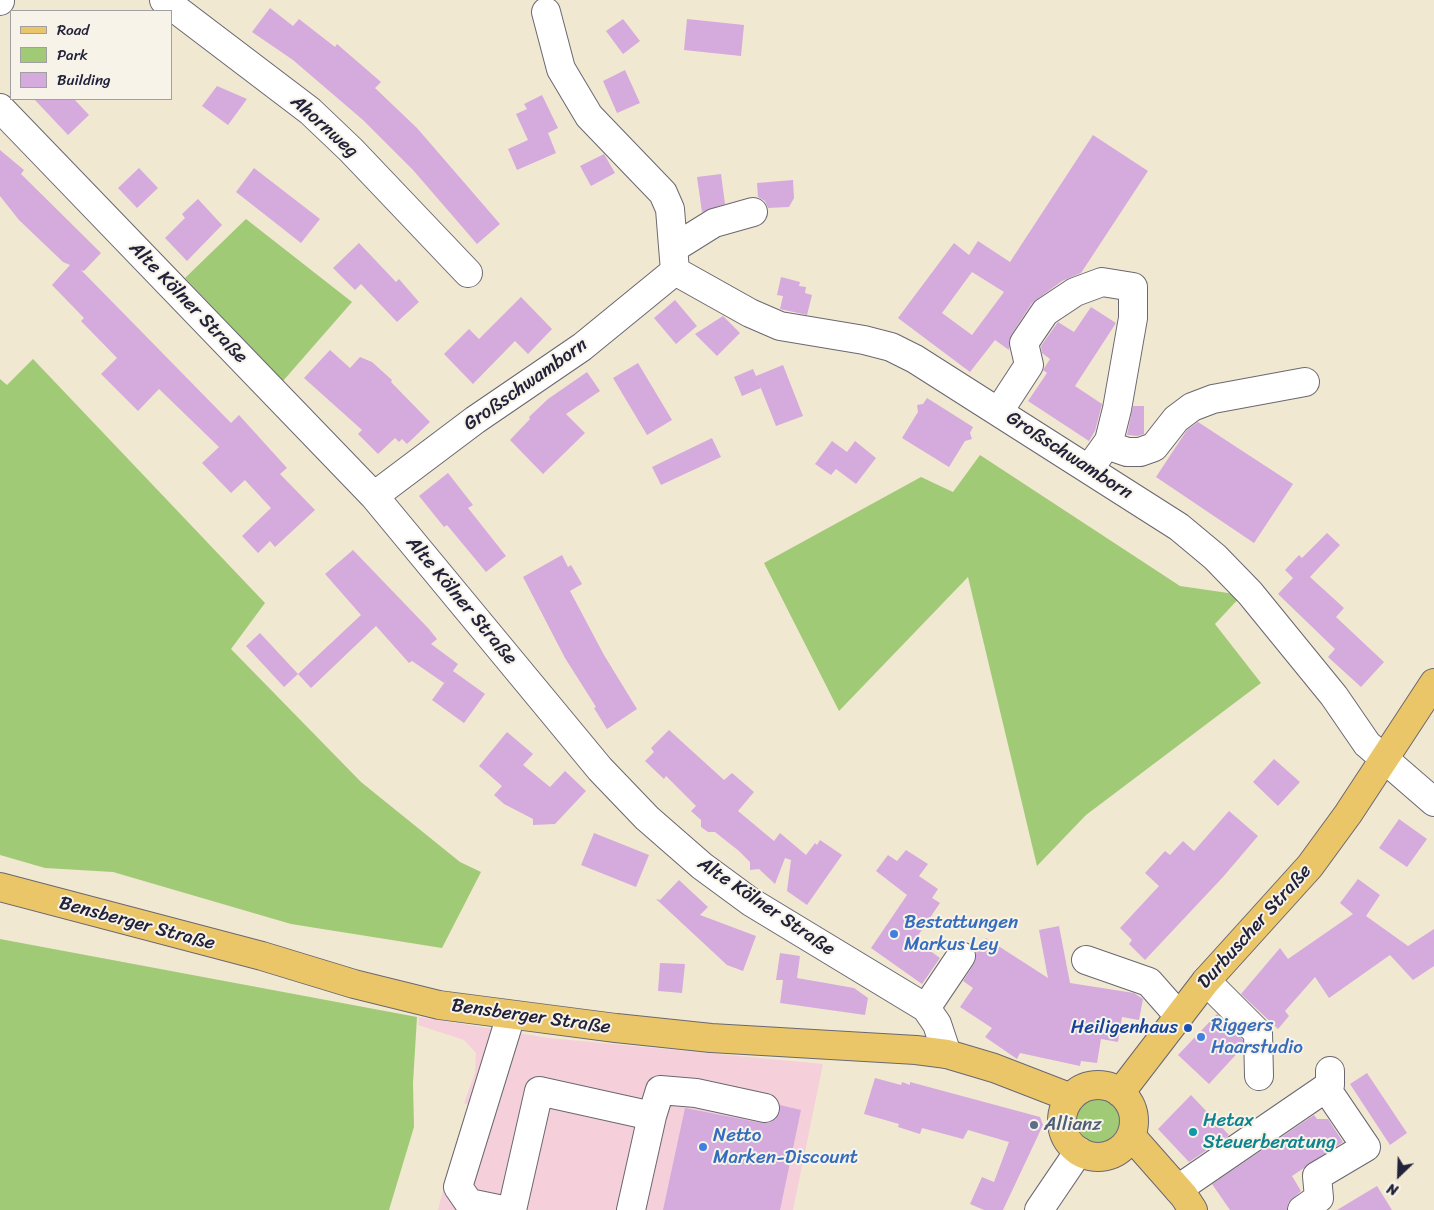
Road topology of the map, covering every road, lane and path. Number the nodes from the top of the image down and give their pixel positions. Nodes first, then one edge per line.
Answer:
1 (164, 0) edge
2 (546, 12) dead end
3 (0, 108) edge
4 (753, 212) dead end
5 (675, 260) junction
6 (468, 273) dead end
7 (1305, 382) dead end
8 (999, 411) junction
9 (1107, 445) junction
10 (1090, 469) junction
11 (374, 496) junction
12 (1434, 683) edge
13 (1384, 758) junction
14 (1434, 802) edge
15 (0, 887) edge
16 (962, 956) dead end
17 (1086, 960) dead end
18 (1206, 981) junction
19 (926, 1008) junction
20 (511, 1015) junction
21 (1179, 1016) junction
22 (947, 1054) junction
23 (1260, 1076) dead end
24 (1120, 1093) junction
25 (1069, 1097) junction
26 (766, 1108) dead end
27 (652, 1116) junction
28 (1132, 1137) junction
29 (1079, 1152) junction
30 (1185, 1198) edge
31 (503, 1210) edge
32 (512, 1210) edge
33 (631, 1210) edge
34 (1039, 1210) edge
35 (1302, 1210) edge

1 - 6 street, Ahornweg
2 - 5 street
3 - 11 street, Alte Kölner Straße
4 - 5 street
5 - 8 street, Großschwamborn
5 - 11 street, Großschwamborn
7 - 9 street
8 - 9 street
8 - 10 street, Großschwamborn
9 - 10 street
10 - 13 street, Großschwamborn
11 - 19 street, Alte Kölner Straße
12 - 13 main road, Durbuscher Straße
13 - 14 street, Großschwamborn
13 - 18 main road, Durbuscher Straße
15 - 20 main road, Bensberger Straße
16 - 19 street
17 - 21 street
18 - 21 main road, Durbuscher Straße
18 - 23 street
19 - 22 street, Alte Kölner Straße
20 - 22 main road, Bensberger Straße
20 - 31 street
21 - 24 main road, Durbuscher Straße
22 - 25 main road, Bensberger Straße
24 - 25 main road
24 - 28 main road
25 - 29 main road
26 - 27 street
27 - 32 street
27 - 33 street
28 - 29 main road
28 - 30 main road
29 - 34 street
30 - 35 street

